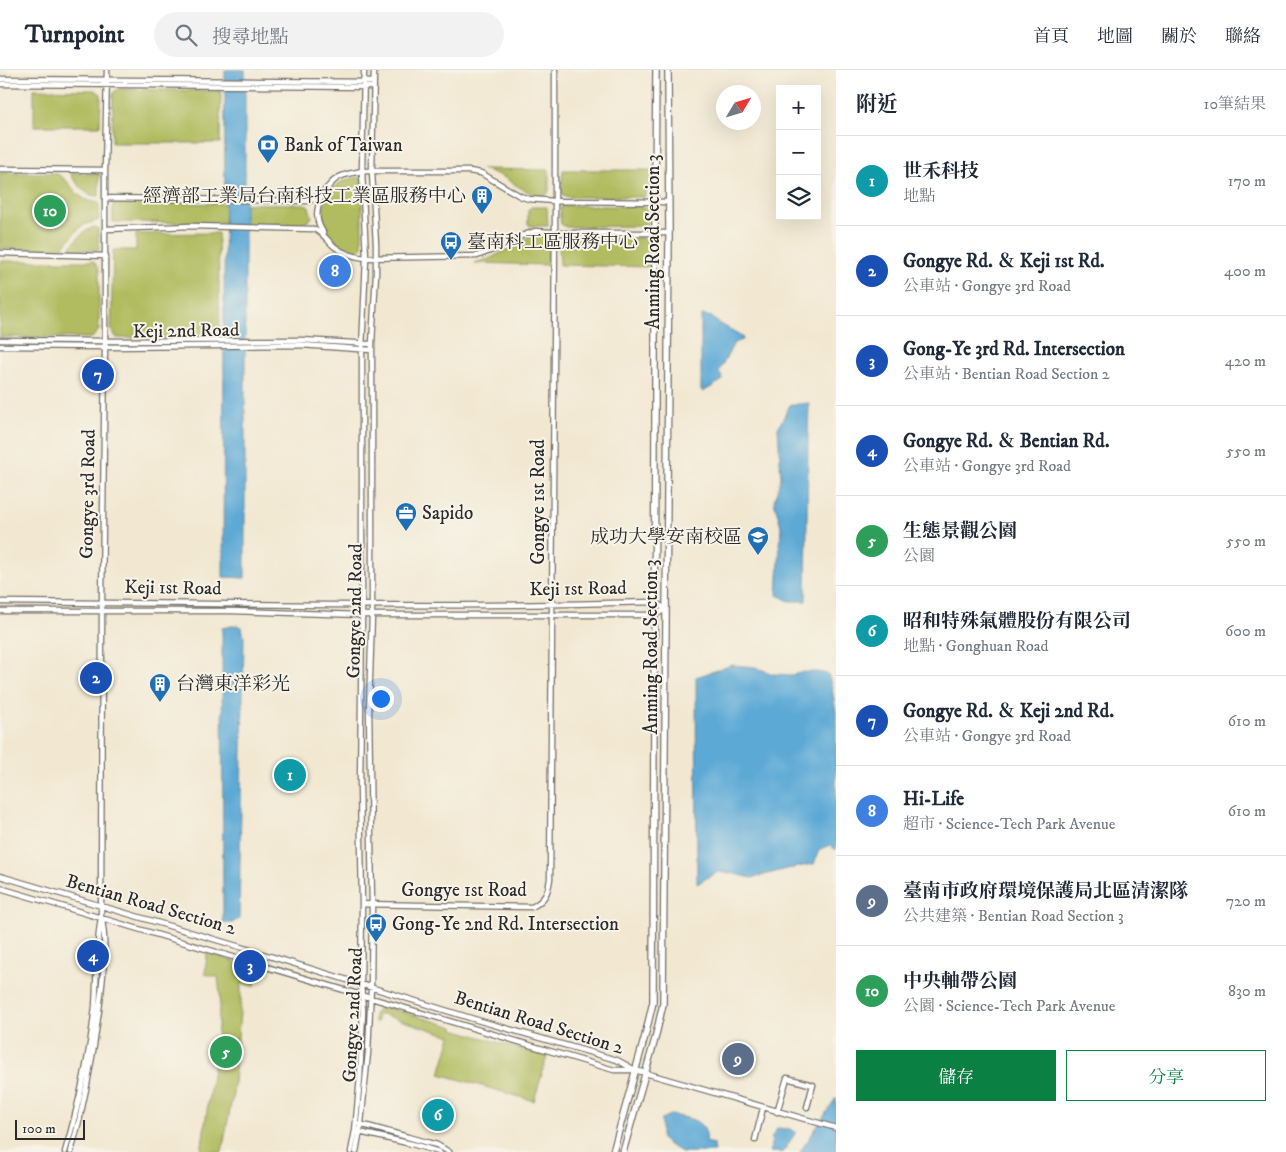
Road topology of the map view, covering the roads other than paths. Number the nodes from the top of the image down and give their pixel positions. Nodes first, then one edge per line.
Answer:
1 (107, 70) edge
2 (364, 70) edge
3 (374, 70) edge
4 (554, 70) edge
5 (656, 70) edge
6 (668, 70) edge
7 (0, 79) edge
8 (107, 82) junction
9 (0, 84) edge
10 (364, 85) junction
11 (374, 85) junction
12 (0, 169) edge
13 (105, 170) junction
14 (362, 172) junction
15 (372, 172) junction
16 (323, 193) junction
17 (106, 198) junction
18 (554, 201) junction
19 (655, 201) junction
20 (668, 202) junction
21 (106, 229) junction
22 (555, 232) junction
23 (656, 232) junction
24 (669, 233) junction
25 (328, 240) junction
26 (0, 253) edge
27 (106, 256) junction
28 (366, 258) junction
29 (376, 258) junction
30 (0, 340) edge
31 (105, 344) junction
32 (0, 346) edge
33 (362, 346) junction
34 (372, 347) junction
35 (0, 602) edge
36 (102, 602) junction
37 (654, 602) junction
38 (361, 605) junction
39 (372, 605) junction
40 (552, 605) junction
41 (666, 609) junction
42 (0, 611) edge
43 (102, 611) junction
44 (362, 615) junction
45 (372, 615) junction
46 (552, 615) junction
47 (654, 615) junction
48 (0, 876) edge
49 (0, 888) edge
50 (362, 904) junction
51 (372, 904) junction
52 (101, 905) junction
53 (101, 918) junction
54 (361, 984) junction
55 (96, 986) junction
56 (102, 986) junction
57 (371, 987) junction
58 (362, 995) junction
59 (370, 998) junction
60 (98, 1002) junction
61 (635, 1070) junction
62 (645, 1072) junction
63 (360, 1076) junction
64 (366, 1077) junction
65 (83, 1093) junction
66 (807, 1107) dead end
67 (764, 1108) junction
68 (778, 1112) junction
69 (359, 1124) junction
70 (836, 1128) edge
71 (358, 1131) junction
72 (755, 1140) dead end
73 (419, 1143) junction
74 (65, 1152) edge
75 (71, 1152) edge
76 (351, 1152) edge
77 (356, 1152) edge
78 (439, 1152) edge
79 (449, 1152) edge
80 (613, 1152) edge
81 (623, 1152) edge

1 - 8 street, Gongye 3rd Road
2 - 10 street, Gongye 2nd Road
3 - 11 street, Gongye 2nd Road
4 - 18 street, Gongye 1st Road
5 - 19 main road, Anming Road Section 3
6 - 20 main road, Anming Road Section 3
7 - 8 street
8 - 9 street
8 - 10 street
8 - 13 street, Gongye 3rd Road
10 - 11 street
10 - 14 street, Gongye 2nd Road
11 - 15 street, Gongye 2nd Road
12 - 13 street
13 - 17 street, Gongye 3rd Road
14 - 15 street
14 - 16 street
14 - 28 street, Gongye 2nd Road
15 - 18 street
15 - 29 street, Gongye 2nd Road
16 - 17 street
16 - 25 street
17 - 21 street, Gongye 3rd Road
18 - 19 street
18 - 22 street, Gongye 1st Road
19 - 20 street
19 - 23 main road, Anming Road Section 3
20 - 24 main road, Anming Road Section 3
21 - 25 street
21 - 27 street, Gongye 3rd Road
22 - 23 street
22 - 29 street
22 - 40 street, Gongye 1st Road
23 - 24 street
23 - 37 main road, Anming Road Section 3
24 - 41 main road, Anming Road Section 3
25 - 28 street
26 - 27 street
27 - 31 street, Gongye 3rd Road
28 - 29 street
28 - 33 street, Gongye 2nd Road
29 - 34 street, Gongye 2nd Road
30 - 31 street, Keji 2nd Road
31 - 32 street, Keji 2nd Road
31 - 33 street, Keji 2nd Road
31 - 36 street, Gongye 3rd Road
33 - 34 street, Keji 2nd Road
33 - 38 street, Gongye 2nd Road
34 - 39 street, Gongye 2nd Road
35 - 36 street, Keji 1st Road
36 - 38 street, Keji 1st Road
36 - 43 street, Gongye 3rd Road
37 - 40 street, Keji 1st Road
37 - 41 street, Keji 1st Road
37 - 47 main road, Anming Road Section 3
38 - 39 street, Keji 1st Road
38 - 44 street, Gongye 2nd Road
39 - 40 street, Keji 1st Road
39 - 45 street, Gongye 2nd Road
40 - 46 street, Gongye 1st Road
41 - 47 street, Keji 1st Road
41 - 62 main road, Anming Road Section 3
42 - 43 street, Keji 1st Road
43 - 44 street, Keji 1st Road
43 - 52 street, Gongye 3rd Road
44 - 45 street, Keji 1st Road
44 - 50 street, Gongye 2nd Road
45 - 46 street, Keji 1st Road
45 - 51 street, Gongye 2nd Road
46 - 47 street, Keji 1st Road
46 - 51 street, Gongye 1st Road
47 - 61 main road, Anming Road Section 3
48 - 52 street, Bentian Road Section 2
49 - 53 street, Bentian Road Section 2
50 - 51 street, Gongye 1st Road
50 - 54 street, Gongye 2nd Road
51 - 57 street, Gongye 2nd Road
52 - 53 street, Gongye 3rd Road
52 - 54 street, Bentian Road Section 2
53 - 55 street, Gongye 3rd Road
53 - 56 street, Gongye 3rd Road
53 - 58 street, Bentian Road Section 2
54 - 57 street, Bentian Road Section 2
54 - 58 street, Gongye 2nd Road
55 - 56 street
55 - 60 street, Gongye 3rd Road
56 - 60 street, Gongye 3rd Road
57 - 59 street, Gongye 2nd Road
57 - 61 street, Bentian Road Section 2
58 - 59 street, Bentian Road Section 2
58 - 63 street, Gongye 2nd Road
59 - 61 street, Bentian Road Section 2
59 - 64 street, Gongye 2nd Road
60 - 65 street, Gongye 3rd Road
61 - 62 street
61 - 80 main road, Anming Road Section 3
62 - 67 street
62 - 81 main road, Anming Road Section 3
63 - 64 street
63 - 69 street, Gongye 2nd Road
64 - 69 street, Gongye 2nd Road
65 - 74 street, Gongye 3rd Road
65 - 75 street, Gongye 3rd Road
66 - 68 street
67 - 68 street
67 - 72 street
68 - 70 street
69 - 71 street, Gongye 2nd Road
69 - 73 street
71 - 73 street
71 - 76 street, Gongye 2nd Road
71 - 77 street, Gongye 2nd Road
73 - 78 street
73 - 79 street

